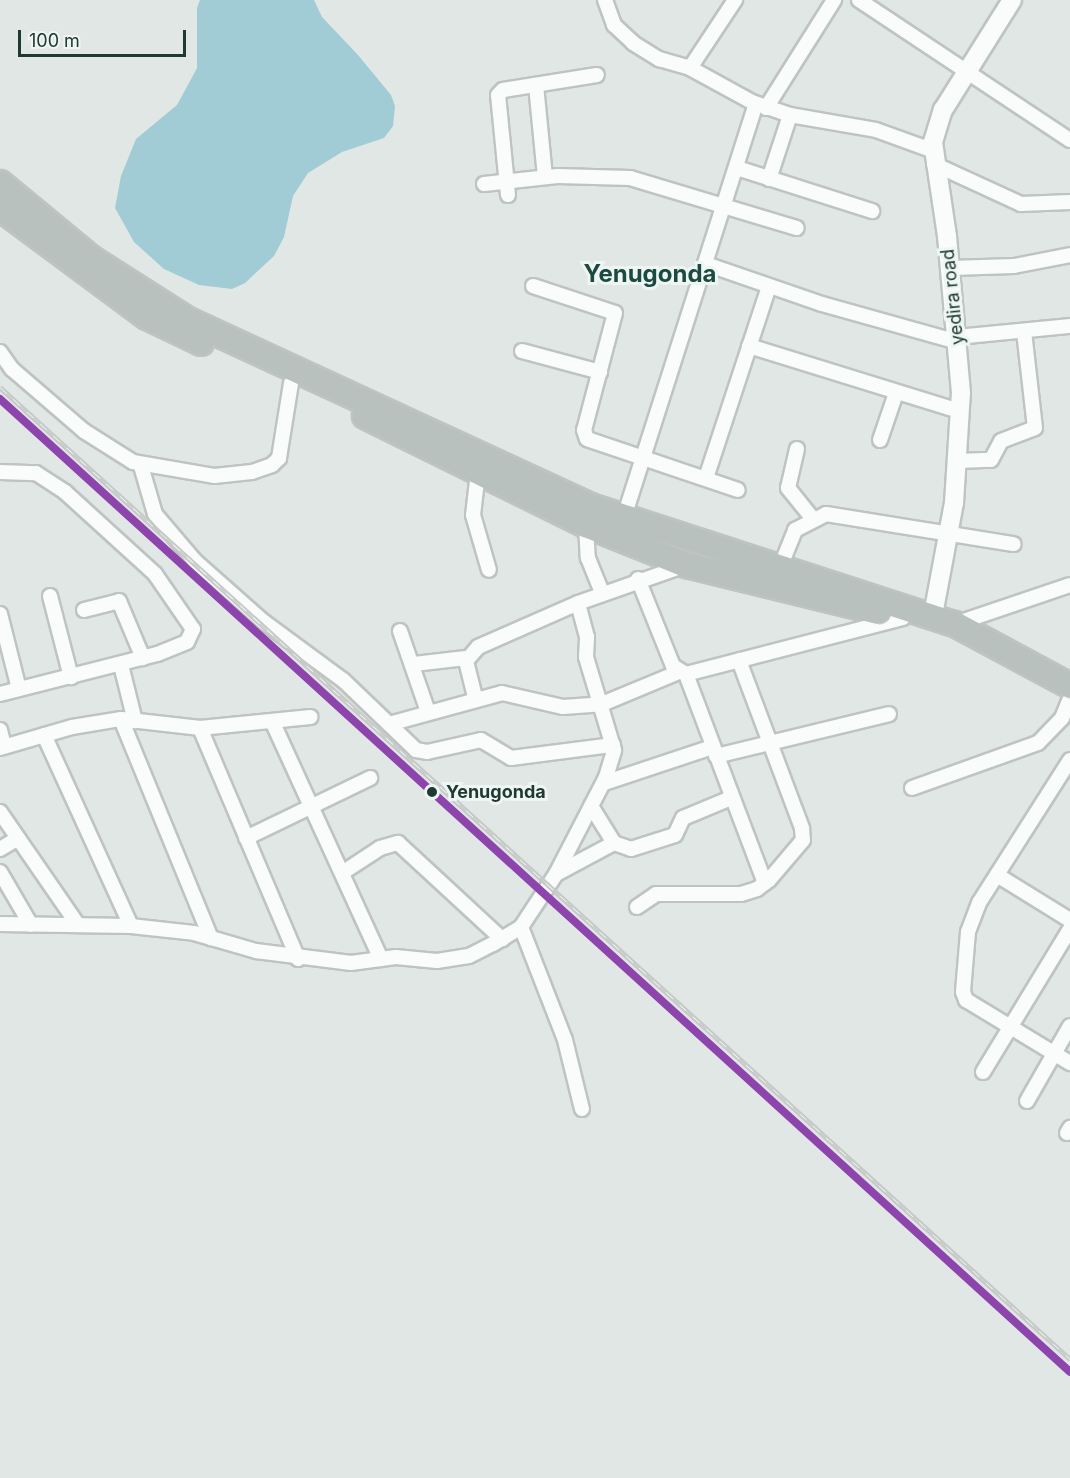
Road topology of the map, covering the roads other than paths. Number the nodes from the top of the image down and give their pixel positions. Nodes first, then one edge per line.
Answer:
1 (605, 0) edge
2 (735, 0) edge
3 (834, 0) edge
4 (859, 0) edge
5 (1012, 0) edge
6 (690, 68) junction
7 (966, 70) junction
8 (597, 75) dead end
9 (536, 85) junction
10 (761, 106) junction
11 (790, 115) junction
12 (1070, 140) edge
13 (934, 158) junction
14 (737, 168) junction
15 (545, 177) junction
16 (769, 179) junction
17 (0, 183) edge
18 (484, 184) dead end
19 (507, 188) junction
20 (1070, 202) edge
21 (725, 205) junction
22 (0, 209) edge
23 (872, 211) dead end
24 (797, 228) dead end
25 (1070, 255) edge
26 (706, 264) junction
27 (950, 268) junction
28 (533, 286) dead end
29 (769, 286) junction
30 (1070, 326) edge
31 (1024, 332) junction
32 (958, 340) junction
33 (749, 346) junction
34 (522, 351) dead end
35 (0, 352) edge
36 (600, 372) junction
37 (291, 382) junction
38 (896, 393) junction
39 (959, 411) junction
40 (880, 440) dead end
41 (796, 449) dead end
42 (645, 459) junction
43 (957, 461) junction
44 (141, 466) junction
45 (0, 471) edge
46 (16, 471) junction
47 (478, 472) junction
48 (706, 478) junction
49 (0, 480) edge
50 (738, 490) dead end
51 (624, 517) junction
52 (812, 518) junction
53 (586, 525) junction
54 (949, 533) junction
55 (1014, 544) dead end
56 (686, 565) junction
57 (781, 565) junction
58 (489, 570) dead end
59 (638, 579) junction
60 (1070, 585) edge
61 (602, 593) junction
62 (50, 596) dead end
63 (578, 603) junction
64 (84, 610) dead end
65 (0, 614) edge
66 (903, 618) junction
67 (944, 620) junction
68 (400, 631) dead end
69 (143, 658) junction
70 (466, 658) junction
71 (739, 660) junction
72 (414, 664) junction
73 (120, 665) junction
74 (682, 673) junction
75 (71, 678) junction
76 (19, 689) junction
77 (0, 694) edge
78 (1070, 696) edge
79 (475, 697) junction
80 (602, 704) junction
81 (428, 712) junction
82 (889, 714) dead end
83 (310, 717) dead end
84 (121, 719) junction
85 (135, 721) junction
86 (272, 722) junction
87 (388, 724) junction
88 (200, 728) junction
89 (0, 730) edge
90 (44, 735) junction
91 (771, 744) junction
92 (613, 745) junction
93 (2, 747) edge
94 (714, 752) junction
95 (1070, 760) edge
96 (370, 778) dead end
97 (604, 783) junction
98 (912, 788) dead end
99 (731, 798) junction
100 (312, 806) junction
101 (591, 806) junction
102 (0, 812) edge
103 (18, 838) junction
104 (246, 838) junction
105 (614, 843) junction
106 (0, 849) edge
107 (0, 872) edge
108 (342, 873) junction
109 (556, 874) junction
110 (996, 875) junction
111 (765, 883) junction
112 (637, 907) dead end
113 (1070, 920) edge
114 (0, 924) edge
115 (31, 925) junction
116 (78, 926) junction
117 (131, 926) junction
118 (521, 927) junction
119 (1070, 929) edge
120 (211, 938) junction
121 (502, 939) junction
122 (298, 958) junction
123 (381, 959) junction
124 (1070, 1026) edge
125 (1010, 1027) junction
126 (1053, 1053) junction
127 (1070, 1063) edge
128 (983, 1072) dead end
129 (1027, 1101) dead end
130 (582, 1109) dead end

1 - 6 street
2 - 6 street
3 - 10 street
4 - 7 street
5 - 7 main road, yedira road
6 - 10 street
7 - 12 street
7 - 13 main road, yedira road
8 - 9 street
9 - 15 street
9 - 19 street
10 - 11 street
10 - 14 street
11 - 13 street
11 - 16 street
13 - 20 street
13 - 27 main road, yedira road
14 - 16 street
14 - 21 street
15 - 19 street
15 - 21 street
16 - 23 street
17 - 51 highway
18 - 19 street
21 - 24 street
21 - 26 street
22 - 37 highway
25 - 27 street
26 - 29 street
26 - 42 street
27 - 32 main road, yedira road
28 - 36 street
29 - 32 street
29 - 33 street
30 - 31 street
31 - 32 street
31 - 43 street
32 - 39 main road, yedira road
33 - 38 street
33 - 48 street
34 - 36 street
35 - 44 street
36 - 42 street
37 - 44 street
37 - 47 highway
38 - 39 street
38 - 40 street
39 - 43 main road, yedira road
41 - 52 street
42 - 48 street
42 - 51 street
43 - 54 main road, yedira road
44 - 87 street
45 - 46 street
46 - 49 street
46 - 69 street
47 - 53 highway
47 - 58 street
48 - 50 street
51 - 57 highway
52 - 54 street
52 - 57 street
53 - 56 highway
53 - 61 street
54 - 55 street
54 - 67 main road, yedira road
56 - 59 street
56 - 66 highway
57 - 67 highway
59 - 61 street
59 - 74 street
60 - 67 street
61 - 63 street
62 - 75 street
63 - 70 street
63 - 80 street
64 - 69 street
65 - 76 street
66 - 71 street
66 - 78 highway
67 - 78 highway
68 - 72 street
69 - 73 street
70 - 72 street
70 - 79 street
71 - 74 street
71 - 91 street
72 - 81 street
73 - 75 street
73 - 85 street
74 - 80 street
74 - 94 street
75 - 76 street
76 - 77 street
78 - 98 street
79 - 80 street
79 - 81 street
80 - 92 street
81 - 87 street
82 - 91 street
83 - 86 street
84 - 85 street
84 - 90 street
84 - 120 street
85 - 88 street
86 - 88 street
86 - 100 street
87 - 92 street
88 - 104 street
89 - 93 street
90 - 93 street
90 - 117 street
91 - 94 street
91 - 111 street
92 - 97 street
94 - 97 street
94 - 99 street
95 - 110 street
96 - 100 street
97 - 101 street
99 - 105 street
99 - 111 street
100 - 104 street
100 - 108 street
101 - 105 street
101 - 109 street
102 - 103 street
103 - 106 street
103 - 116 street
104 - 122 street
105 - 109 street
107 - 115 street
108 - 121 street
108 - 123 street
109 - 118 street
110 - 113 street
110 - 125 street
111 - 112 street
114 - 115 street
115 - 116 street
116 - 117 street
117 - 120 street
118 - 121 street
118 - 130 street
119 - 125 street
120 - 122 street
121 - 123 street
122 - 123 street
124 - 126 street
125 - 126 street
125 - 128 street
126 - 127 street
126 - 129 street

